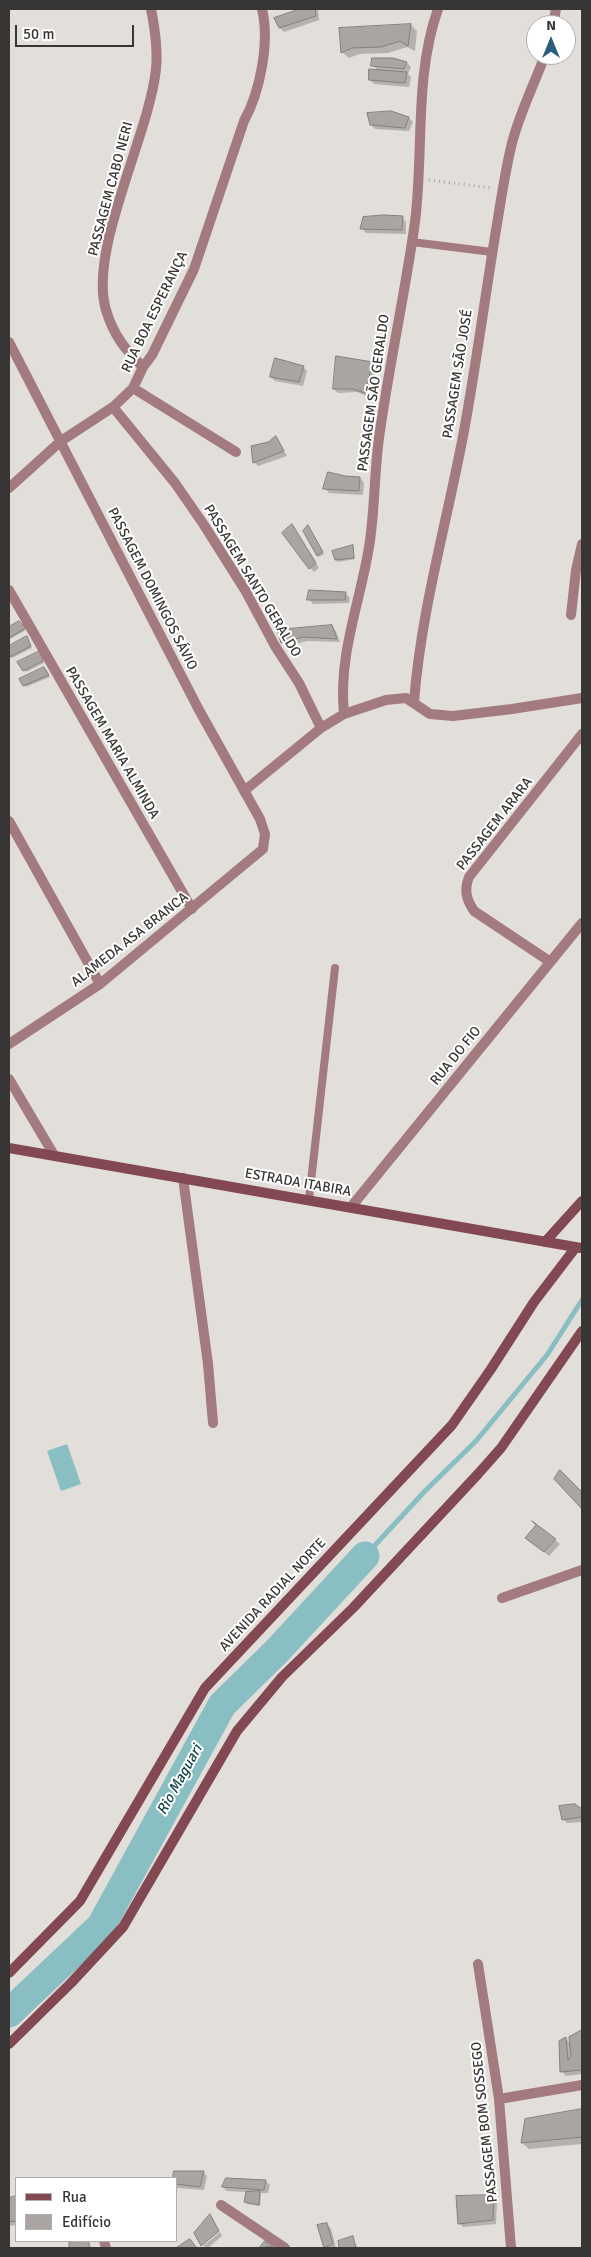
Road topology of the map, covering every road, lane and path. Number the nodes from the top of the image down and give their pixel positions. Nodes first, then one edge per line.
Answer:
1 (152, 9) edge
2 (262, 9) edge
3 (438, 9) edge
4 (541, 65) edge
5 (419, 178) junction
6 (503, 190) junction
7 (412, 242) junction
8 (492, 252) junction
9 (9, 342) edge
10 (143, 367) junction
11 (133, 388) junction
12 (114, 407) junction
13 (61, 440) junction
14 (236, 452) dead end
15 (9, 488) edge
16 (582, 544) edge
17 (9, 590) edge
18 (571, 614) dead end
19 (577, 698) edge
20 (414, 702) junction
21 (344, 714) junction
22 (321, 728) junction
23 (582, 734) edge
24 (244, 792) junction
25 (9, 821) edge
26 (263, 849) joint
27 (192, 909) junction
28 (582, 923) edge
29 (549, 961) junction
30 (335, 968) dead end
31 (100, 984) junction
32 (9, 1044) edge
33 (9, 1079) edge
34 (9, 1148) edge
35 (54, 1155) junction
36 (183, 1178) junction
37 (309, 1199) junction
38 (582, 1201) edge
39 (351, 1207) junction
40 (545, 1242) junction
41 (579, 1248) edge
42 (582, 1331) edge
43 (213, 1423) dead end
44 (582, 1570) edge
45 (502, 1598) dead end
46 (478, 1964) dead end
47 (9, 1973) edge
48 (9, 2044) edge
49 (582, 2085) edge
50 (499, 2099) junction
51 (221, 2205) dead end
52 (285, 2248) edge
53 (511, 2248) edge

1 - 10 street, PASSAGEM CABO NERI
2 - 10 street, RUA BOA ESPERANÇA
3 - 5 street, PASSAGEM SÃO GERALDO
4 - 6 street, PASSAGEM SÃO JOSÉ
5 - 6 path
5 - 7 street, PASSAGEM SÃO GERALDO
6 - 8 street, PASSAGEM SÃO JOSÉ
7 - 8 lane
7 - 21 street, PASSAGEM SÃO GERALDO
8 - 20 street, PASSAGEM SÃO JOSÉ
9 - 13 street, PASSAGEM DOMINGOS SÁVIO
10 - 11 street, RUA BOA ESPERANÇA
11 - 12 street, RUA BOA ESPERANÇA
11 - 14 street
12 - 13 street, RUA BOA ESPERANÇA
12 - 22 street, PASSAGEM SANTO GERALDO
13 - 15 street, RUA BOA ESPERANÇA
13 - 24 street, PASSAGEM DOMINGOS SÁVIO
16 - 18 street
17 - 27 street, PASSAGEM MARIA ALMINDA
19 - 20 street
20 - 21 street
21 - 22 street
22 - 24 street
23 - 29 street, PASSAGEM ARARA
24 - 26 street, PASSAGEM DOMINGOS SÁVIO
25 - 31 street
26 - 27 street, ALAMEDA ASA BRANCA
27 - 31 street, ALAMEDA ASA BRANCA
28 - 29 street, RUA DO FIO
29 - 39 street, RUA DO FIO
30 - 37 lane
31 - 32 street, ALAMEDA ASA BRANCA
33 - 35 street
34 - 35 main road, ESTRADA ITABIRA
35 - 36 main road, ESTRADA ITABIRA
36 - 37 main road, ESTRADA ITABIRA
36 - 43 street
37 - 39 main road, ESTRADA ITABIRA
38 - 40 main road
39 - 40 main road, ESTRADA ITABIRA
40 - 41 main road, ESTRADA ITABIRA
41 - 47 main road, AVENIDA RADIAL NORTE
42 - 48 main road
44 - 45 street
46 - 50 street, PASSAGEM BOM SOSSEGO
49 - 50 street
50 - 53 street, PASSAGEM BOM SOSSEGO
51 - 52 street

